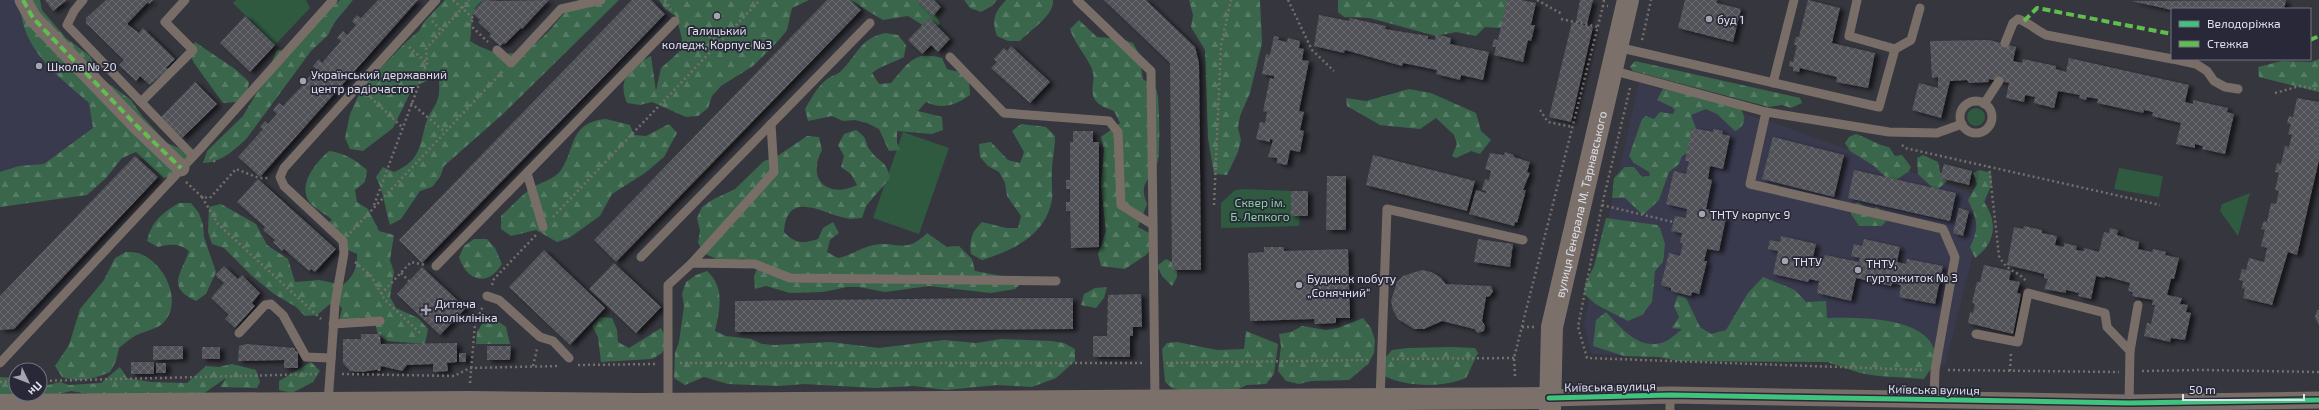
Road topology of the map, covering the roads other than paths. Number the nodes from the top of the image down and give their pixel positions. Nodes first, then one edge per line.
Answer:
1 (23, 0) edge
2 (84, 0) edge
3 (185, 0) edge
4 (333, 0) edge
5 (436, 0) edge
6 (600, 0) edge
7 (1077, 0) edge
8 (1628, 0) edge
9 (1794, 0) edge
10 (1857, 0) edge
11 (1920, 8) dead end
12 (675, 20) road end
13 (870, 23) dead end
14 (2005, 43) dead end
15 (1616, 47) junction
16 (1895, 49) junction
17 (497, 50) road end
18 (950, 56) dead end
19 (2171, 59) edge
20 (2177, 60) edge
21 (1611, 70) junction
22 (1998, 80) dead end
23 (1773, 83) junction
24 (2238, 89) dead end
25 (141, 102) junction
26 (1984, 104) junction
27 (1766, 112) junction
28 (771, 124) junction
29 (1962, 124) junction
30 (193, 156) junction
31 (181, 168) junction
32 (527, 173) junction
33 (1153, 225) junction
34 (543, 227) road end
35 (1523, 240) dead end
36 (641, 257) dead end
37 (692, 263) junction
38 (436, 266) road end
39 (1056, 281) dead end
40 (487, 296) road end
41 (2138, 306) dead end
42 (380, 321) dead end
43 (333, 327) junction
44 (240, 332) dead end
45 (1976, 334) dead end
46 (2130, 351) junction
47 (331, 358) junction
48 (570, 362) road end
49 (0, 363) edge
50 (1934, 399) junction
51 (1380, 400) junction
52 (2319, 400) edge
53 (1156, 401) junction
54 (328, 403) junction
55 (1670, 403) edge
56 (2129, 403) junction
57 (668, 404) junction
58 (1549, 404) edge
59 (0, 405) edge
60 (1093, 405) edge
61 (1263, 405) edge
62 (224, 407) edge
63 (638, 407) edge

1 - 31 street
2 - 25 lane
3 - 25 lane
4 - 30 lane
5 - 43 lane
6 - 17 lane
7 - 33 lane
8 - 15 main road, вулиця Генерала М. Тарнавського
9 - 23 lane
10 - 16 lane
11 - 16 lane
12 - 32 lane
13 - 28 lane
14 - 19 lane
15 - 21 main road, вулиця Генерала М. Тарнавського
15 - 23 lane
16 - 23 lane
18 - 33 lane
20 - 24 lane
21 - 27 lane
21 - 58 main road, вулиця Генерала М. Тарнавського
22 - 26 lane
25 - 30 lane
26 - 29 lane
26 - 29 lane
27 - 29 lane
27 - 50 lane
28 - 36 lane
28 - 37 lane
30 - 31 lane
31 - 49 lane
32 - 34 lane
32 - 38 lane
33 - 53 lane
35 - 51 lane
37 - 39 lane
37 - 57 lane
40 - 48 lane
41 - 46 lane
42 - 43 lane
43 - 47 lane
44 - 47 lane
45 - 46 lane
46 - 56 lane
47 - 54 lane
50 - 55 street, Київська вулиця
50 - 56 street, Київська вулиця
51 - 58 main road, Київська вулиця
51 - 61 main road, Київська вулиця
52 - 56 street, Київська вулиця
53 - 60 main road, Київська вулиця
53 - 61 main road, Київська вулиця
54 - 62 main road, Київська вулиця
54 - 63 main road, Київська вулиця
55 - 58 street, Київська вулиця
57 - 60 main road, Київська вулиця
57 - 63 main road, Київська вулиця
59 - 62 main road, Київська вулиця

